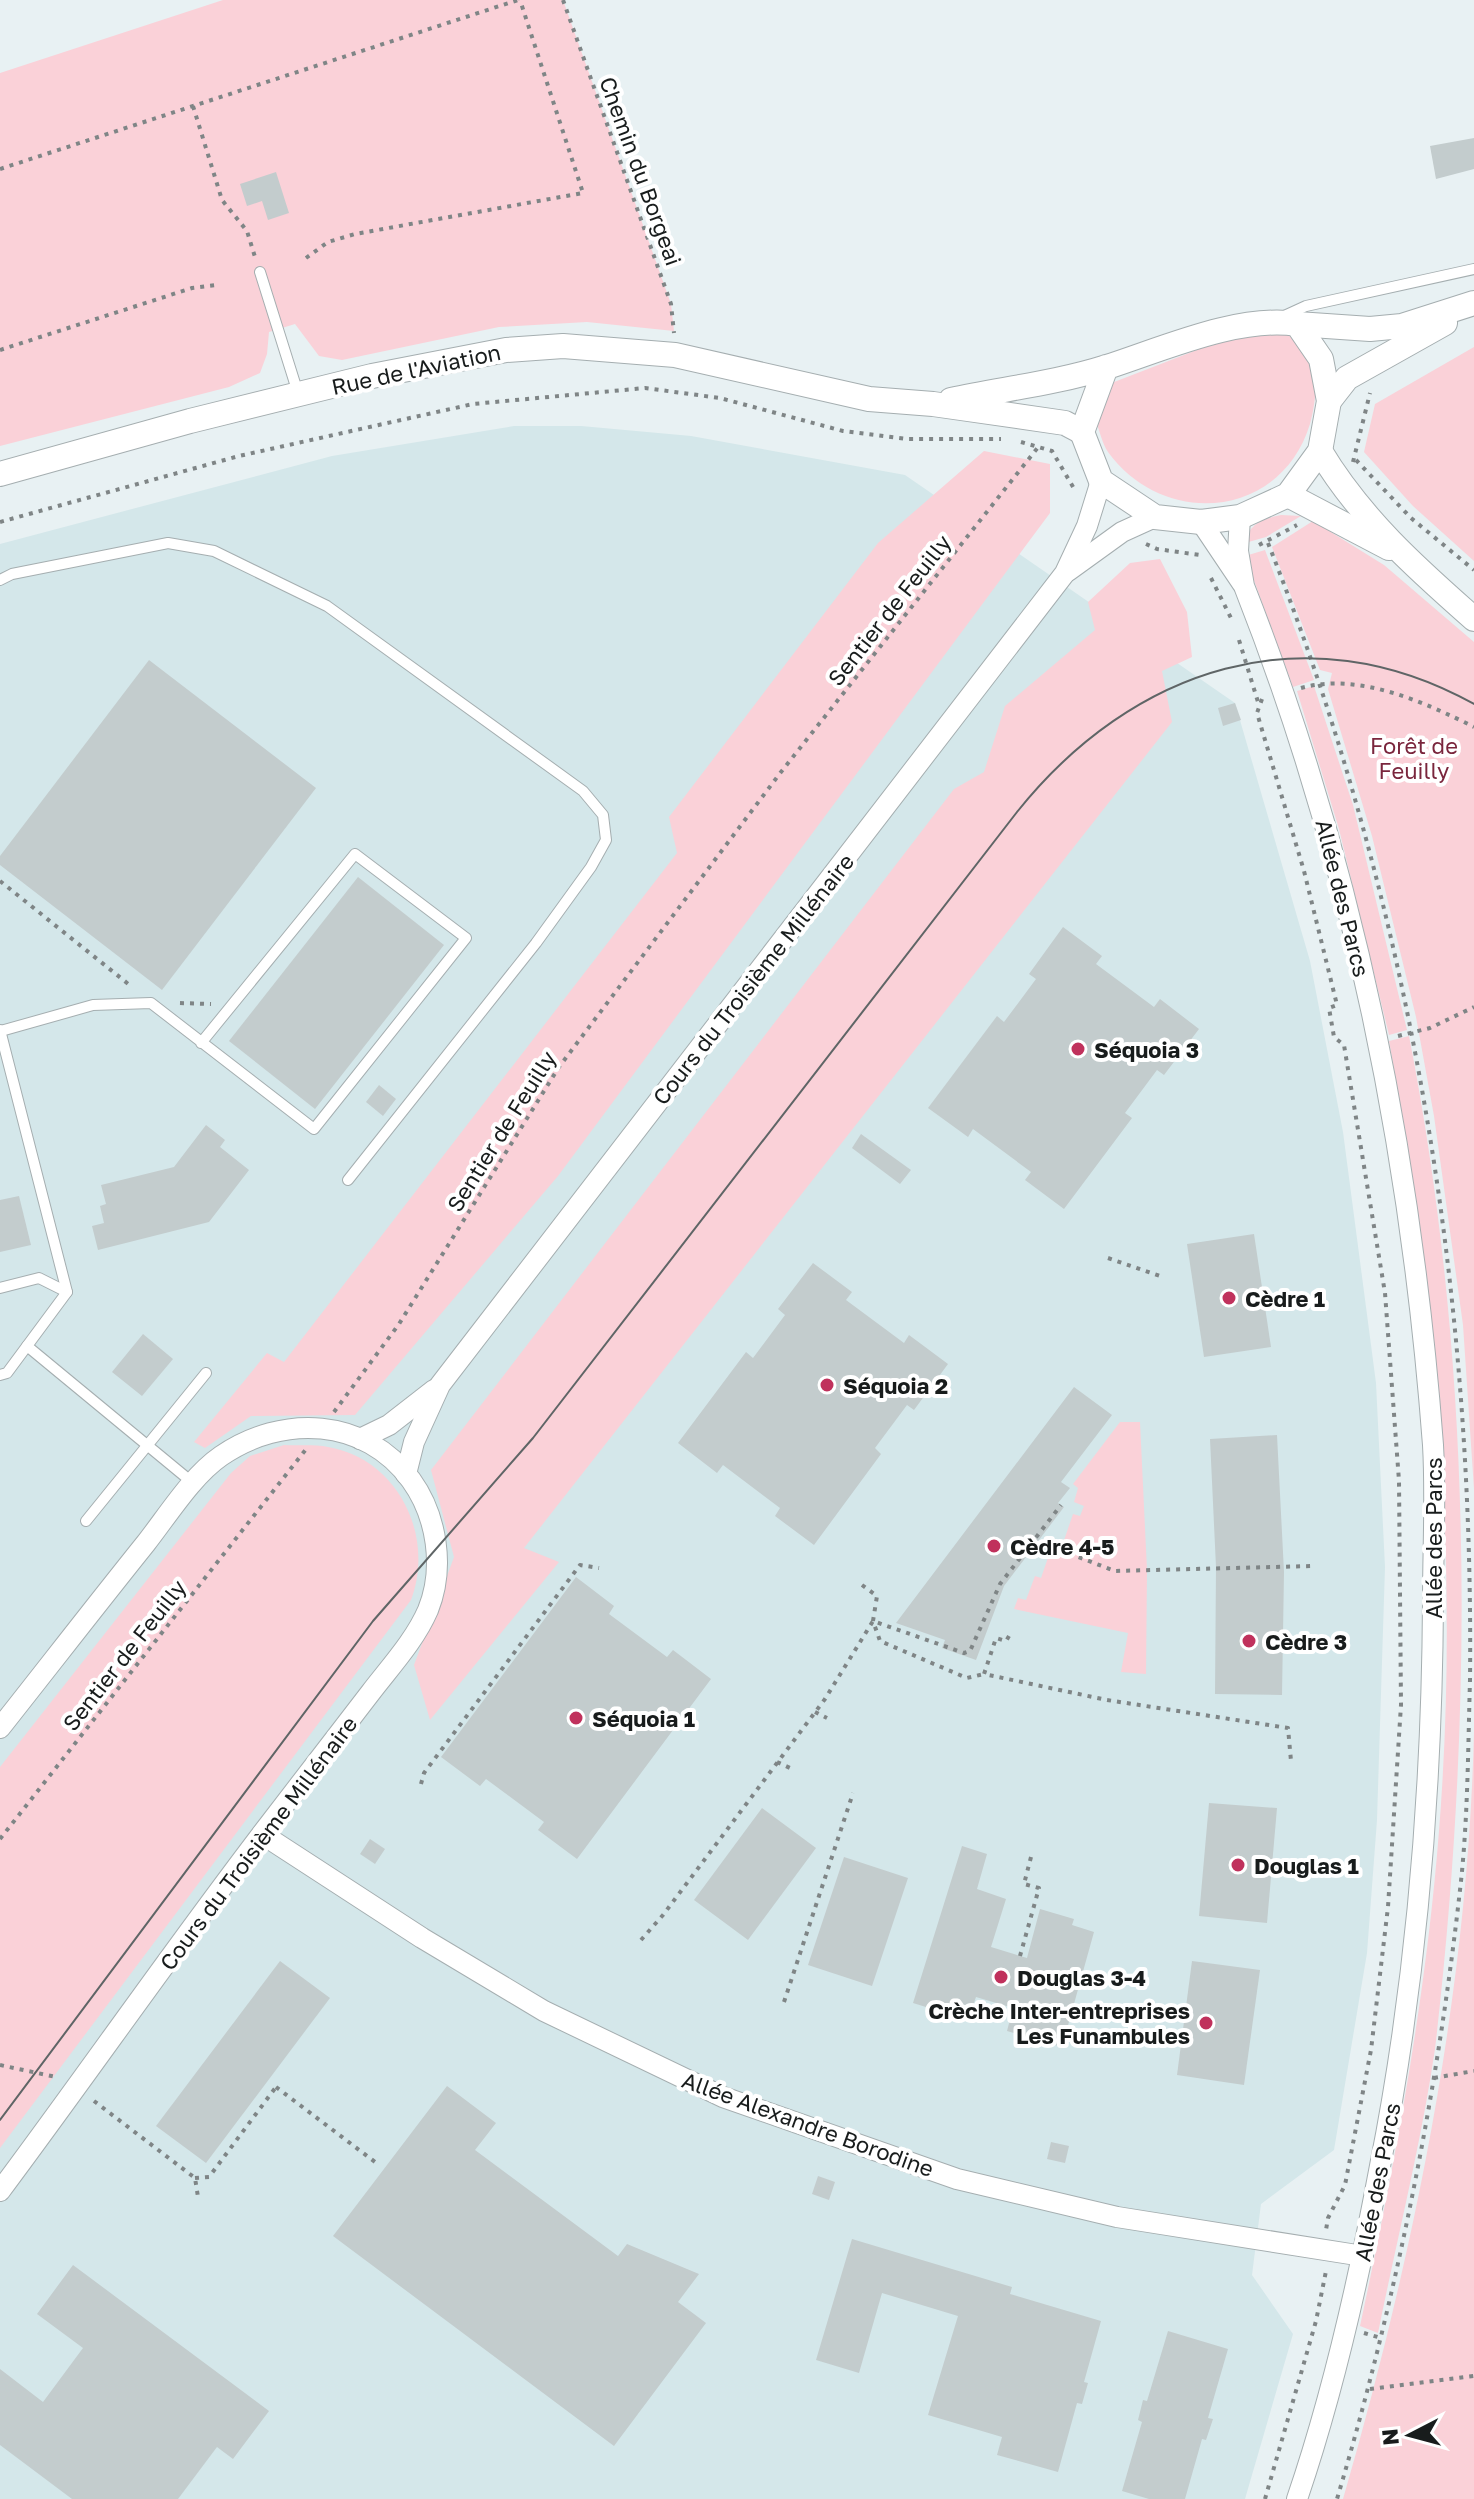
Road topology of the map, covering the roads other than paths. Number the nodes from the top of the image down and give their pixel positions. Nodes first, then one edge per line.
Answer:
1 (1474, 269) edge
2 (260, 272) road end
3 (1474, 305) edge
4 (1286, 322) junction
5 (1106, 367) junction
6 (299, 395) junction
7 (1329, 401) junction
8 (933, 404) junction
9 (1082, 432) junction
10 (1320, 451) junction
11 (0, 474) edge
12 (1101, 481) junction
13 (1288, 495) junction
14 (1155, 517) junction
15 (1240, 517) junction
16 (1201, 522) junction
17 (1219, 553) junction
18 (1401, 555) junction
19 (1065, 573) junction
20 (0, 580) edge
21 (1474, 619) edge
22 (1, 1030) edge
23 (201, 1043) junction
24 (348, 1180) dead end
25 (0, 1288) edge
26 (67, 1292) junction
27 (27, 1346) junction
28 (206, 1373) dead end
29 (0, 1375) edge
30 (440, 1385) junction
31 (360, 1439) junction
32 (148, 1445) junction
33 (406, 1474) junction
34 (194, 1484) junction
35 (86, 1521) dead end
36 (0, 1728) edge
37 (262, 1834) junction
38 (0, 2191) edge
39 (1363, 2256) junction
40 (1297, 2499) edge

1 - 4 lane
2 - 6 lane
3 - 4 street, Rue de l'Aviation
3 - 7 street, Rue de l'Aviation
4 - 5 street, Rue de l'Aviation
4 - 7 street
5 - 8 street, Rue de l'Aviation
5 - 9 street
6 - 8 street, Rue de l'Aviation
6 - 11 street, Rue de l'Aviation
7 - 10 street
8 - 9 street, Rue de l'Aviation
9 - 12 street
10 - 13 street
10 - 18 street
12 - 14 street
12 - 19 street, Cours du Troisième Millénaire
13 - 15 street
13 - 18 street
14 - 16 street
14 - 19 street, Cours du Troisième Millénaire
15 - 16 street
15 - 17 street, Allée des Parcs
16 - 17 street, Allée des Parcs
17 - 39 street, Allée des Parcs
18 - 21 street
19 - 30 street, Cours du Troisième Millénaire
20 - 24 lane
22 - 23 lane
22 - 26 lane
23 - 23 lane
25 - 26 lane
26 - 27 lane
27 - 29 lane
27 - 32 lane
28 - 32 lane
30 - 31 street, Cours du Troisième Millénaire
30 - 33 street, Cours du Troisième Millénaire
31 - 33 street, Cours du Troisième Millénaire
31 - 34 street, Cours du Troisième Millénaire
32 - 34 lane
32 - 35 lane
33 - 37 street, Cours du Troisième Millénaire
34 - 36 street, Cours du Troisième Millénaire
37 - 38 street, Cours du Troisième Millénaire
37 - 39 street, Allée Alexandre Borodine
39 - 40 street, Allée des Parcs

